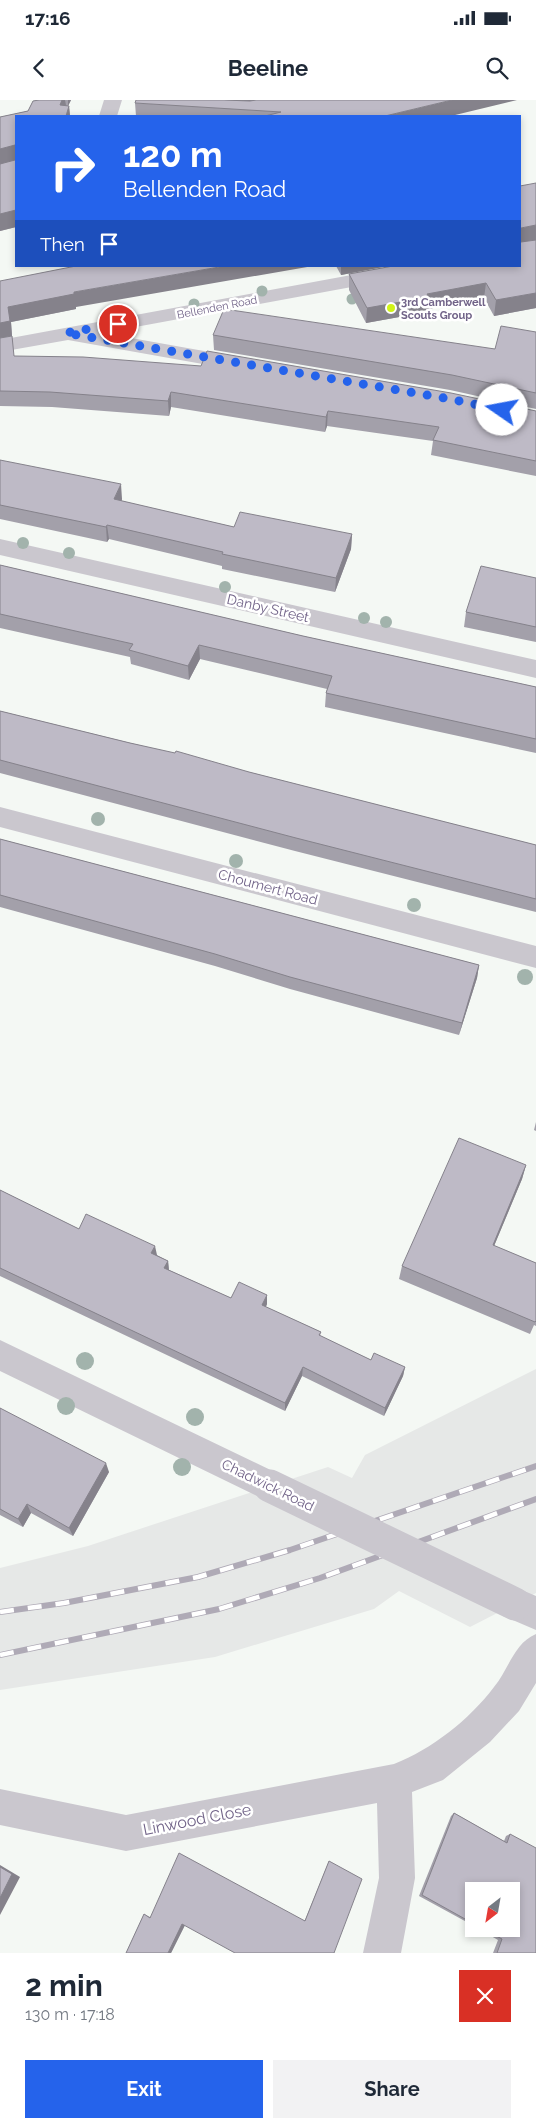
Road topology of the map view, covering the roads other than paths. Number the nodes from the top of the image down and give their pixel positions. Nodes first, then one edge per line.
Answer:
1 (113, 100) edge
2 (108, 115) edge
3 (428, 267) edge
4 (65, 333) junction
5 (0, 346) edge
6 (263, 367) edge
7 (0, 547) edge
8 (536, 669) edge
9 (0, 817) edge
10 (536, 957) edge
11 (0, 1355) edge
12 (526, 1608) edge
13 (536, 1651) edge
14 (394, 1782) junction
15 (0, 1808) edge
16 (382, 1953) edge

1 - 2 street
3 - 4 street, Bellenden Road
4 - 5 street, Bellenden Road
4 - 6 street
7 - 8 street, Danby Street
9 - 10 street, Choumert Road
11 - 12 street, Chadwick Road, bridge
13 - 14 street, Linwood Close
14 - 15 street, Linwood Close
14 - 16 street

